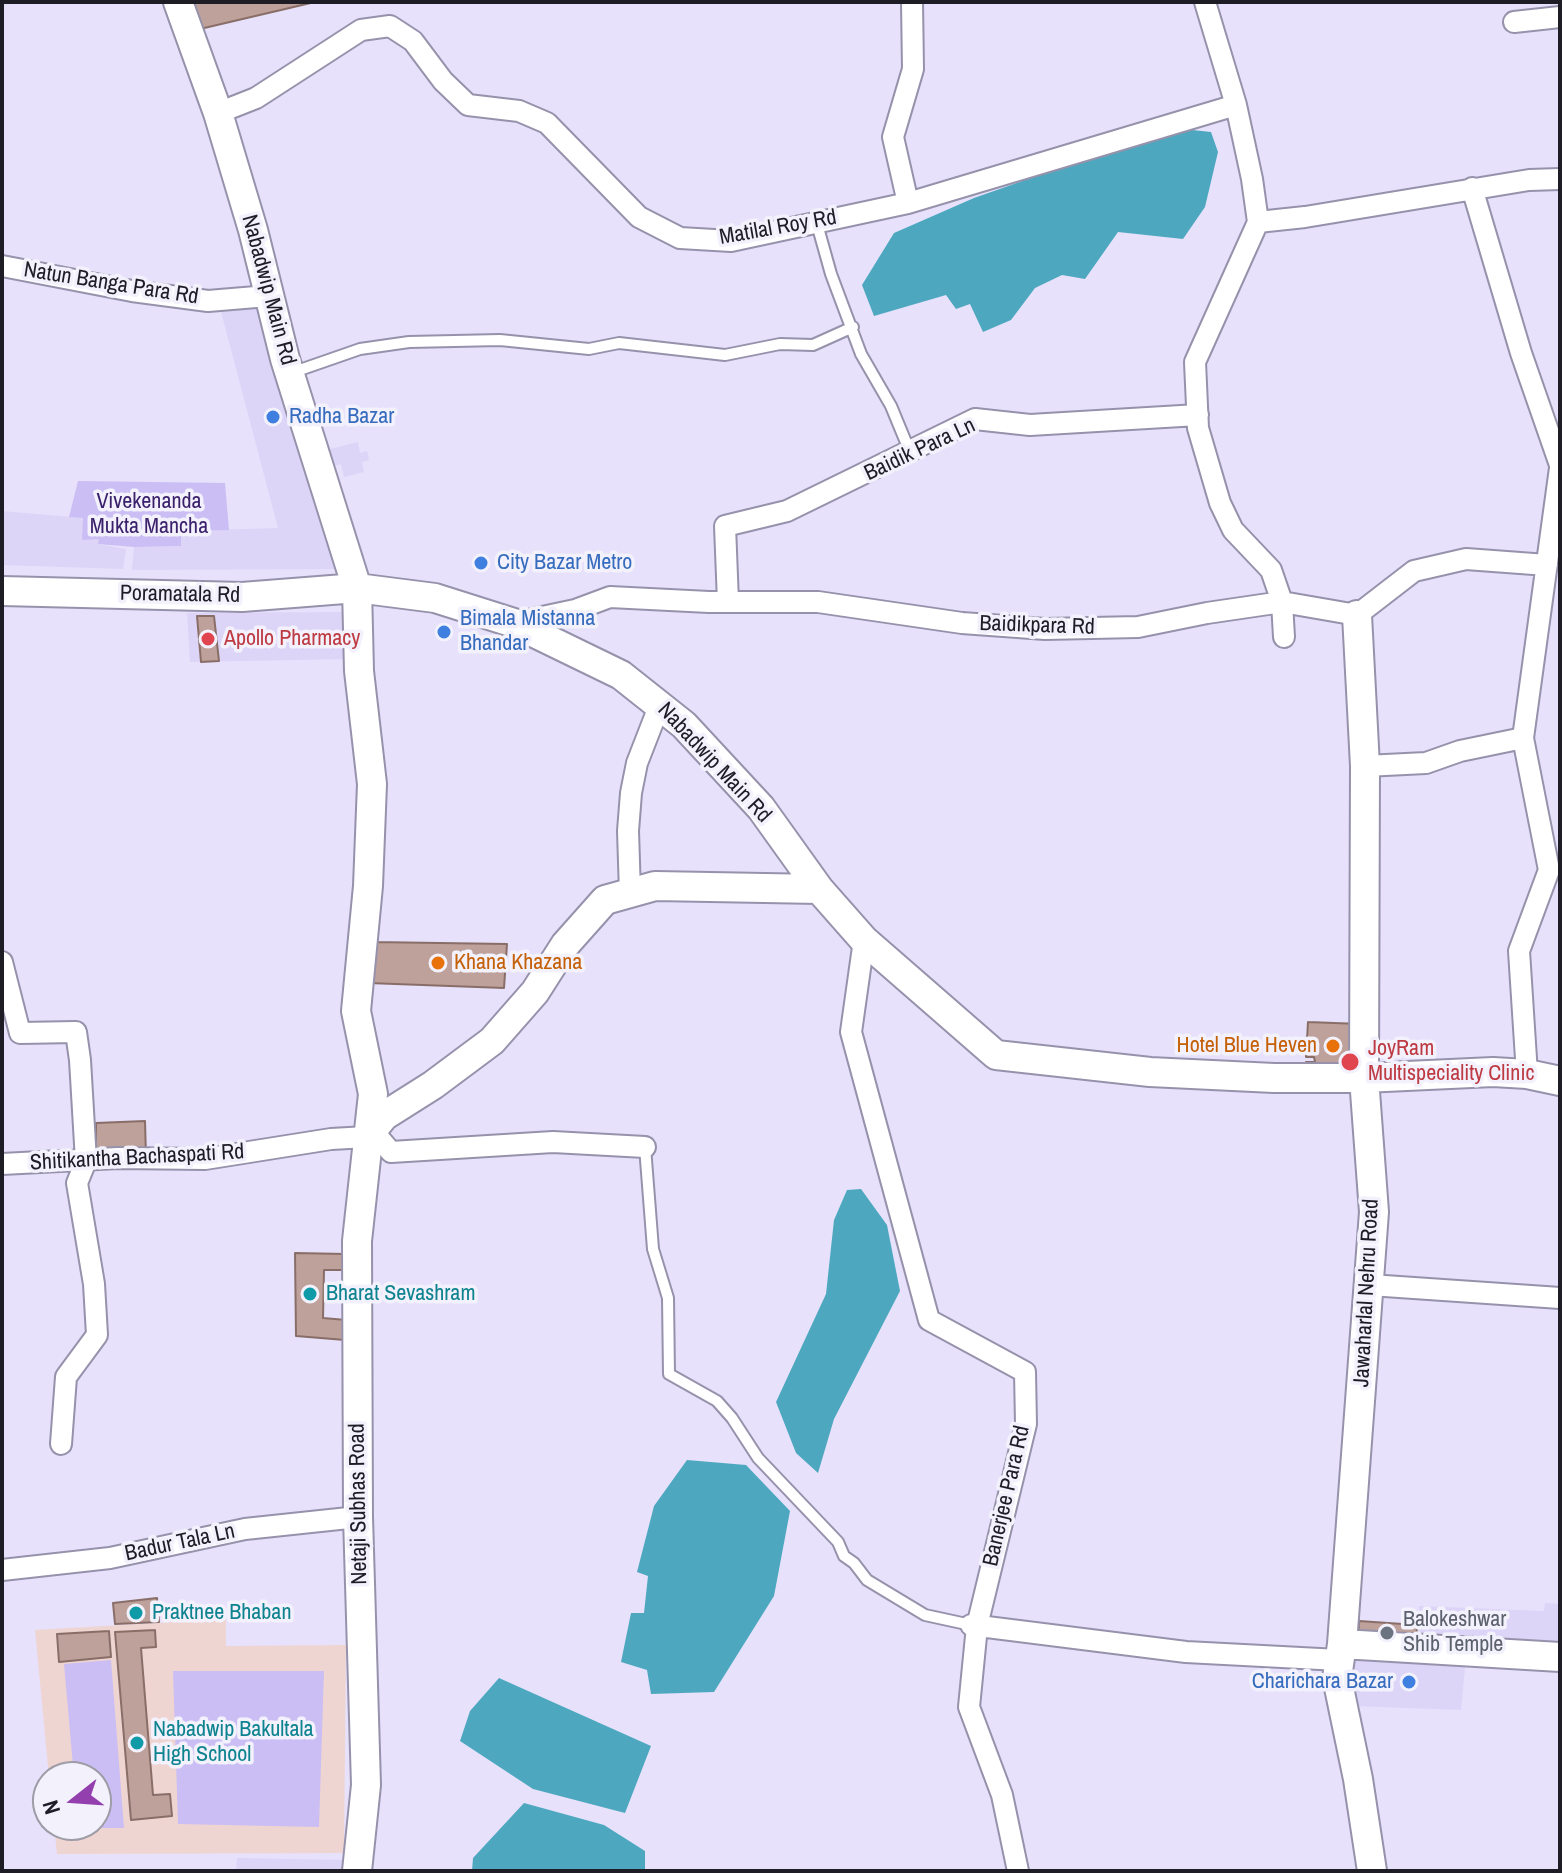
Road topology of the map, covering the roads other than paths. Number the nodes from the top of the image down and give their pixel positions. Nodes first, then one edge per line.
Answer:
1 (178, 2) edge
2 (912, 2) edge
3 (1205, 2) edge
4 (1560, 17) edge
5 (1514, 22) dead end
6 (1236, 105) junction
7 (218, 113) junction
8 (1560, 179) edge
9 (1472, 188) junction
10 (908, 203) junction
11 (1258, 222) junction
12 (817, 224) junction
13 (2, 266) edge
14 (268, 296) junction
15 (853, 327) junction
16 (289, 374) junction
17 (1198, 415) junction
18 (910, 452) junction
19 (1560, 467) edge
20 (1547, 565) junction
21 (357, 588) junction
22 (2, 591) edge
23 (728, 602) junction
24 (1282, 602) junction
25 (1357, 615) junction
26 (514, 623) junction
27 (1284, 637) dead end
28 (660, 704) junction
29 (1523, 738) junction
30 (1365, 766) junction
31 (819, 889) junction
32 (630, 893) junction
33 (864, 940) junction
34 (2, 962) edge
35 (1527, 1074) junction
36 (1364, 1078) junction
37 (1560, 1081) edge
38 (373, 1137) junction
39 (645, 1147) joint
40 (2, 1164) edge
41 (84, 1166) junction
42 (1370, 1285) junction
43 (1560, 1298) edge
44 (61, 1444) dead end
45 (358, 1517) junction
46 (2, 1570) edge
47 (974, 1626) junction
48 (1340, 1652) junction
49 (1560, 1657) edge
50 (357, 1871) edge
51 (1018, 1871) edge
52 (1372, 1871) edge

1 - 7 main road, Nabadwip Main Rd
2 - 10 street
3 - 6 street
4 - 5 street
6 - 10 street, Matilal Roy Rd
6 - 11 street
7 - 12 street, Matilal Roy Rd
7 - 14 main road, Nabadwip Main Rd
8 - 9 street
9 - 11 street
9 - 19 street
10 - 12 street, Matilal Roy Rd
11 - 17 street
12 - 15 lane
13 - 14 street, Natun Banga Para Rd
14 - 16 main road, Nabadwip Main Rd
15 - 16 lane
15 - 18 lane
16 - 21 main road, Nabadwip Main Rd
17 - 18 street, Baidik Para Ln
17 - 24 street
18 - 23 street, Baidik Para Ln
19 - 20 street
20 - 25 street
20 - 29 street
21 - 22 main road, Poramatala Rd
21 - 26 main road, Nabadwip Main Rd
21 - 38 main road, Netaji Subhas Road
23 - 24 street, Baidikpara Rd
23 - 26 street, Baidikpara Rd
24 - 25 street, Baidikpara Rd
24 - 27 street
25 - 30 main road, Jawaharlal Nehru Road
26 - 28 main road, Nabadwip Main Rd
28 - 31 main road, Nabadwip Main Rd
28 - 32 street
29 - 30 street
29 - 35 street
30 - 36 main road, Jawaharlal Nehru Road
31 - 32 main road
31 - 33 main road, Nabadwip Main Rd
32 - 38 main road
33 - 36 main road, Nabadwip Main Rd
33 - 47 street, Banerjee Para Rd
34 - 41 street
35 - 36 main road, Nabadwip Main Rd
35 - 37 main road, Nabadwip Main Rd
36 - 42 main road, Jawaharlal Nehru Road
38 - 39 street
38 - 41 street, Shitikantha Bachaspati Rd
38 - 45 main road, Netaji Subhas Road
39 - 47 lane
40 - 41 street, Shitikantha Bachaspati Rd
41 - 44 street
42 - 43 street
42 - 48 main road, Jawaharlal Nehru Road
45 - 46 street, Badur Tala Ln
45 - 50 main road, Netaji Subhas Road
47 - 48 street
47 - 51 street, Banerjee Para Rd
48 - 49 main road
48 - 52 main road, Jawaharlal Nehru Road

